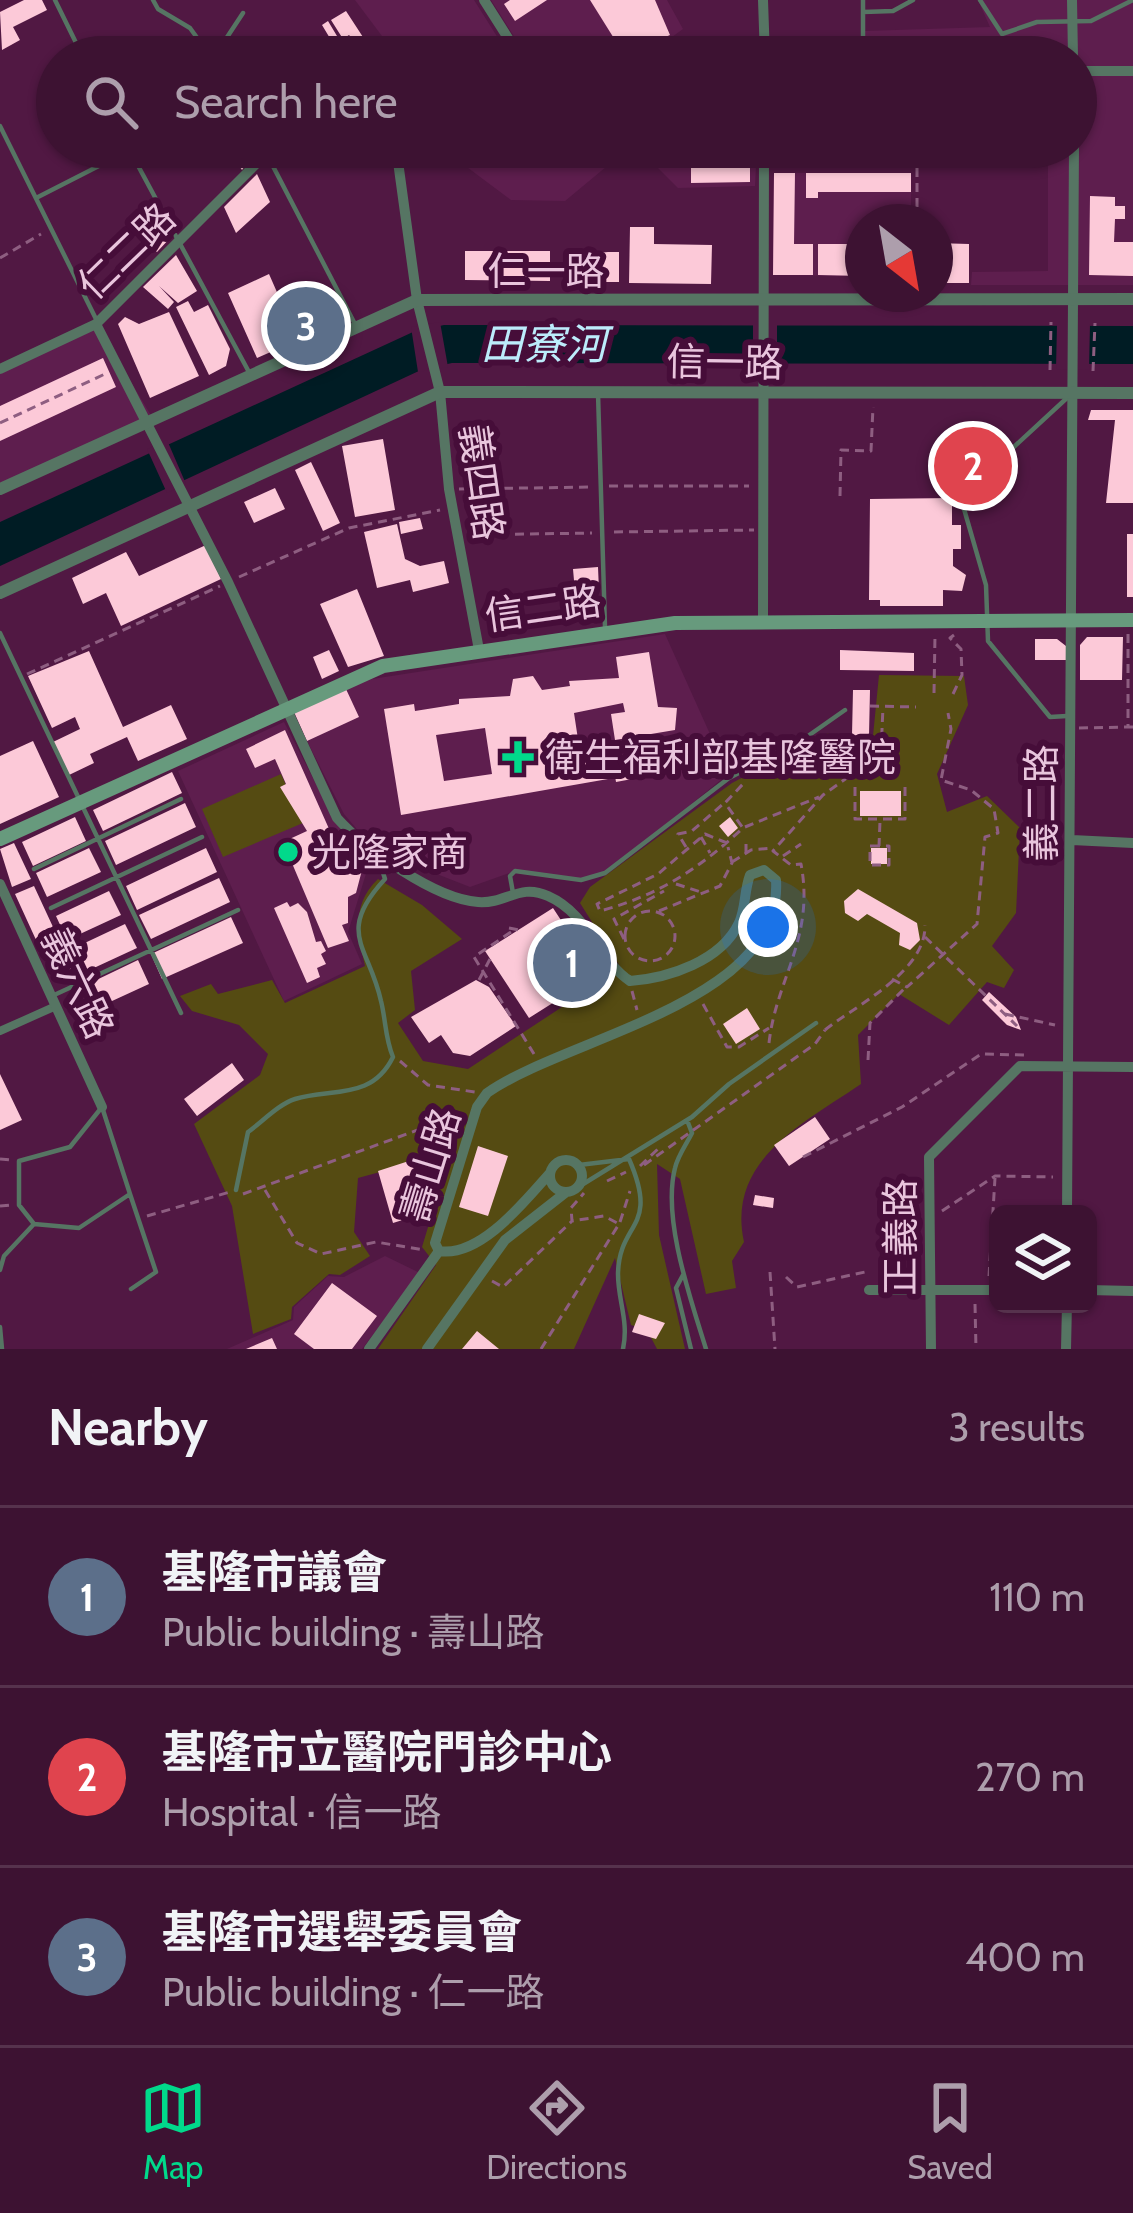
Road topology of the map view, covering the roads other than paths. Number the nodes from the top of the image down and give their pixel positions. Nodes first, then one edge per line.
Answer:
1 (56, 0) edge
2 (153, 0) edge
3 (484, 0) edge
4 (763, 0) edge
5 (863, 0) edge
6 (913, 0) edge
7 (980, 0) edge
8 (1072, 0) edge
9 (1133, 0) edge
10 (863, 12) junction
11 (243, 13) dead end
12 (1072, 21) junction
13 (73, 36) edge
14 (196, 36) edge
15 (227, 36) edge
16 (507, 36) edge
17 (764, 36) edge
18 (862, 36) edge
19 (1072, 36) edge
20 (1097, 70) edge
21 (1133, 71) edge
22 (0, 126) edge
23 (93, 168) edge
24 (141, 168) edge
25 (249, 168) edge
26 (277, 168) edge
27 (399, 168) edge
28 (764, 168) edge
29 (1074, 168) edge
30 (38, 197) junction
31 (179, 243) junction
32 (1076, 299) junction
33 (1133, 299) edge
34 (417, 300) junction
35 (764, 303) junction
36 (96, 324) junction
37 (356, 326) junction
38 (0, 369) edge
39 (250, 375) junction
40 (598, 391) junction
41 (440, 392) junction
42 (764, 393) junction
43 (1072, 393) junction
44 (1133, 393) edge
45 (146, 422) junction
46 (0, 489) edge
47 (190, 505) junction
48 (0, 593) edge
49 (1070, 620) junction
50 (1130, 620) edge
51 (763, 621) junction
52 (987, 621) junction
53 (0, 633) edge
54 (605, 633) junction
55 (478, 650) junction
56 (285, 708) junction
57 (845, 710) dead end
58 (1071, 722) junction
59 (181, 799) dead end
60 (79, 804) junction
61 (202, 837) dead end
62 (0, 839) edge
63 (95, 839) junction
64 (1072, 841) junction
65 (1133, 843) edge
66 (377, 855) junction
67 (34, 869) dead end
68 (114, 878) junction
69 (0, 884) edge
70 (513, 892) junction
71 (50, 908) dead end
72 (238, 910) dead end
73 (149, 951) junction
74 (54, 1001) junction
75 (181, 1013) dead end
76 (816, 1023) dead end
77 (0, 1031) edge
78 (1068, 1066) junction
79 (1133, 1066) edge
80 (103, 1107) junction
81 (687, 1120) junction
82 (629, 1159) junction
83 (579, 1165) junction
84 (550, 1173) junction
85 (580, 1186) junction
86 (236, 1190) road end
87 (565, 1192) junction
88 (130, 1194) junction
89 (1067, 1205) edge
90 (34, 1224) junction
91 (438, 1250) junction
92 (0, 1270) edge
93 (683, 1275) junction
94 (131, 1289) dead end
95 (869, 1290) dead end
96 (930, 1290) junction
97 (987, 1290) edge
98 (1097, 1290) edge
99 (1133, 1291) edge
100 (1066, 1313) edge
101 (0, 1328) edge
102 (2, 1349) edge
103 (369, 1349) edge
104 (427, 1349) edge
105 (623, 1349) edge
106 (691, 1349) edge
107 (706, 1349) edge
108 (931, 1349) edge
109 (1066, 1349) edge

1 - 13 lane
2 - 14 lane
3 - 16 street
4 - 17 street
5 - 10 lane
6 - 10 lane
7 - 12 lane
8 - 12 street
9 - 12 lane
10 - 18 lane
11 - 15 lane
12 - 19 street
20 - 21 street
22 - 30 lane
23 - 30 lane
24 - 31 lane
25 - 31 street, 仁二路
26 - 37 lane
27 - 34 street, 義四路
28 - 35 street
29 - 32 street, 義二路
30 - 36 lane
31 - 36 street, 仁二路
31 - 39 lane
32 - 33 street, 仁一路
32 - 35 street, 仁一路
32 - 43 street, 義二路
34 - 35 street, 仁一路
34 - 37 street, 仁一路
34 - 41 street, 義四路
35 - 42 street
36 - 38 street, 仁二路
36 - 45 street
37 - 39 street, 仁一路
39 - 45 street, 仁一路
40 - 41 street, 信一路
40 - 42 street, 信一路
40 - 54 lane
41 - 47 street, 信一路
41 - 55 street, 義四路
42 - 43 street, 信一路
42 - 51 street
43 - 44 street, 信一路
43 - 49 street, 義二路
43 - 52 lane
45 - 46 street, 仁一路
45 - 47 street
47 - 48 street, 信一路
47 - 56 street
49 - 50 main road, 信二路
49 - 52 main road, 信二路
49 - 58 street, 義二路
51 - 52 main road, 信二路
51 - 54 main road, 信二路
52 - 58 lane
53 - 60 lane
54 - 55 main road, 信二路
55 - 56 main road, 信二路
56 - 60 main road, 信二路
56 - 66 street
57 - 70 lane
58 - 64 street, 義二路
59 - 63 lane
60 - 62 main road, 信二路
60 - 63 lane
61 - 68 lane
63 - 67 lane
63 - 68 lane
64 - 65 street
64 - 78 street, 義二路
66 - 70 street
66 - 86 lane
68 - 71 lane
68 - 73 lane
69 - 74 street, 義六路
70 - 91 street, 壽山路
72 - 73 lane
73 - 74 lane
73 - 75 lane
74 - 77 street
74 - 80 street, 義六路
76 - 81 lane
78 - 79 street
78 - 89 street, 義二路
78 - 96 street, 正義路
80 - 88 lane, 義六路
80 - 90 lane
81 - 82 lane
81 - 93 lane
82 - 83 lane
82 - 85 lane
82 - 105 lane
83 - 84 street
83 - 85 street
84 - 87 street
84 - 91 street, 壽山路
85 - 87 street
87 - 104 street
88 - 90 lane
88 - 94 lane, 義六路
90 - 92 lane
91 - 103 street
93 - 106 lane
93 - 107 lane
95 - 96 street
96 - 97 street
96 - 108 street, 正義路
98 - 99 street
100 - 109 street
101 - 102 lane

